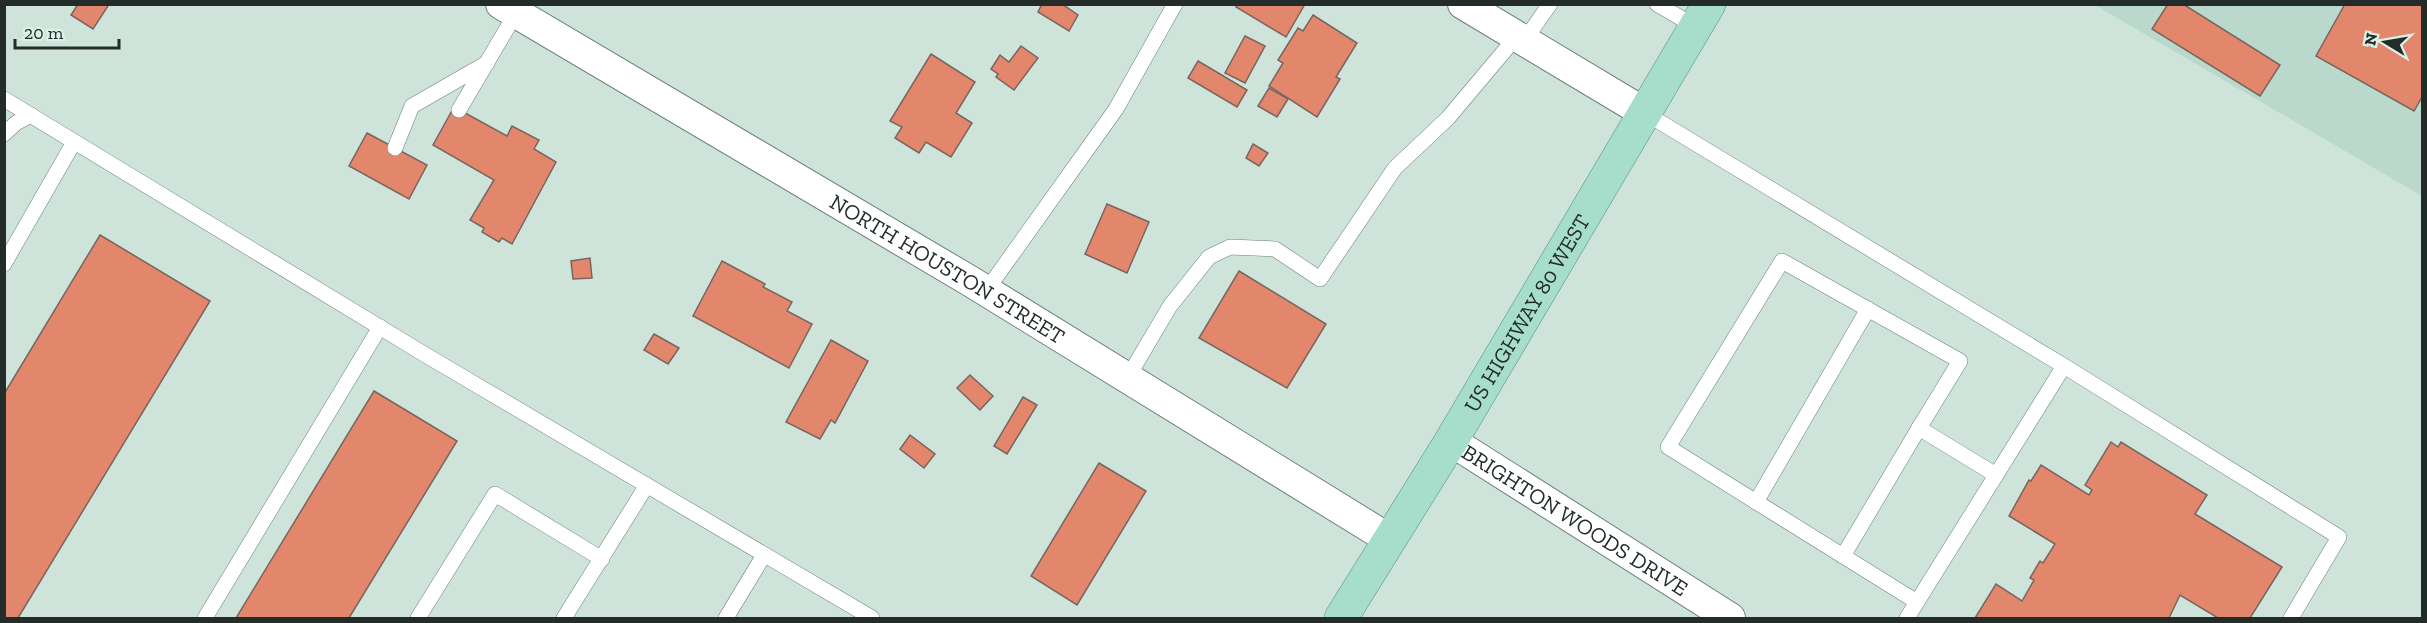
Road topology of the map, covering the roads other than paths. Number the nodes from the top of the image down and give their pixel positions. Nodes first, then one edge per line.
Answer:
1 (1175, 4) edge
2 (1463, 4) edge
3 (1550, 4) edge
4 (1657, 4) edge
5 (509, 9) edge
6 (1702, 16) edge
7 (1520, 38) junction
8 (487, 63) junction
9 (4, 99) edge
10 (459, 110) dead end
11 (1645, 113) junction
12 (31, 116) junction
13 (4, 134) edge
14 (74, 142) junction
15 (395, 148) dead end
16 (4, 264) edge
17 (986, 291) junction
18 (1868, 309) junction
19 (380, 327) junction
20 (2064, 366) junction
21 (1128, 377) junction
22 (1919, 428) junction
23 (1451, 441) junction
24 (1996, 475) junction
25 (647, 485) junction
26 (1756, 502) junction
27 (1389, 539) junction
28 (764, 555) junction
29 (1843, 556) junction
30 (602, 560) junction
31 (1917, 602) junction
32 (1352, 611) edge
33 (205, 618) edge
34 (418, 618) edge
35 (564, 618) edge
36 (726, 618) edge
37 (872, 618) edge
38 (1730, 618) edge
39 (1907, 618) edge
40 (2290, 618) edge

1 - 17 lane
2 - 7 street
3 - 7 lane
4 - 6 lane
5 - 8 lane
5 - 17 street, NORTH HOUSTON STREET
6 - 11 main road, US HIGHWAY 80 WEST
7 - 11 street
7 - 21 lane
8 - 10 lane
8 - 15 lane
9 - 12 lane
11 - 20 lane
11 - 23 main road, US HIGHWAY 80 WEST
12 - 13 lane
12 - 14 lane
14 - 16 lane
14 - 19 lane
17 - 21 street, NORTH HOUSTON STREET
18 - 22 lane
18 - 26 lane
18 - 26 lane
19 - 25 lane
19 - 33 lane
20 - 24 lane
20 - 40 lane
21 - 27 street, NORTH HOUSTON STREET
22 - 24 lane
22 - 29 lane
23 - 27 main road, US HIGHWAY 80 WEST
23 - 38 street, BRIGHTON WOODS DRIVE
24 - 31 lane
25 - 28 lane
25 - 30 lane
26 - 29 lane
27 - 32 main road, US HIGHWAY 80 WEST
28 - 36 lane
28 - 37 lane
29 - 31 lane
30 - 34 lane
30 - 35 lane
31 - 39 lane

